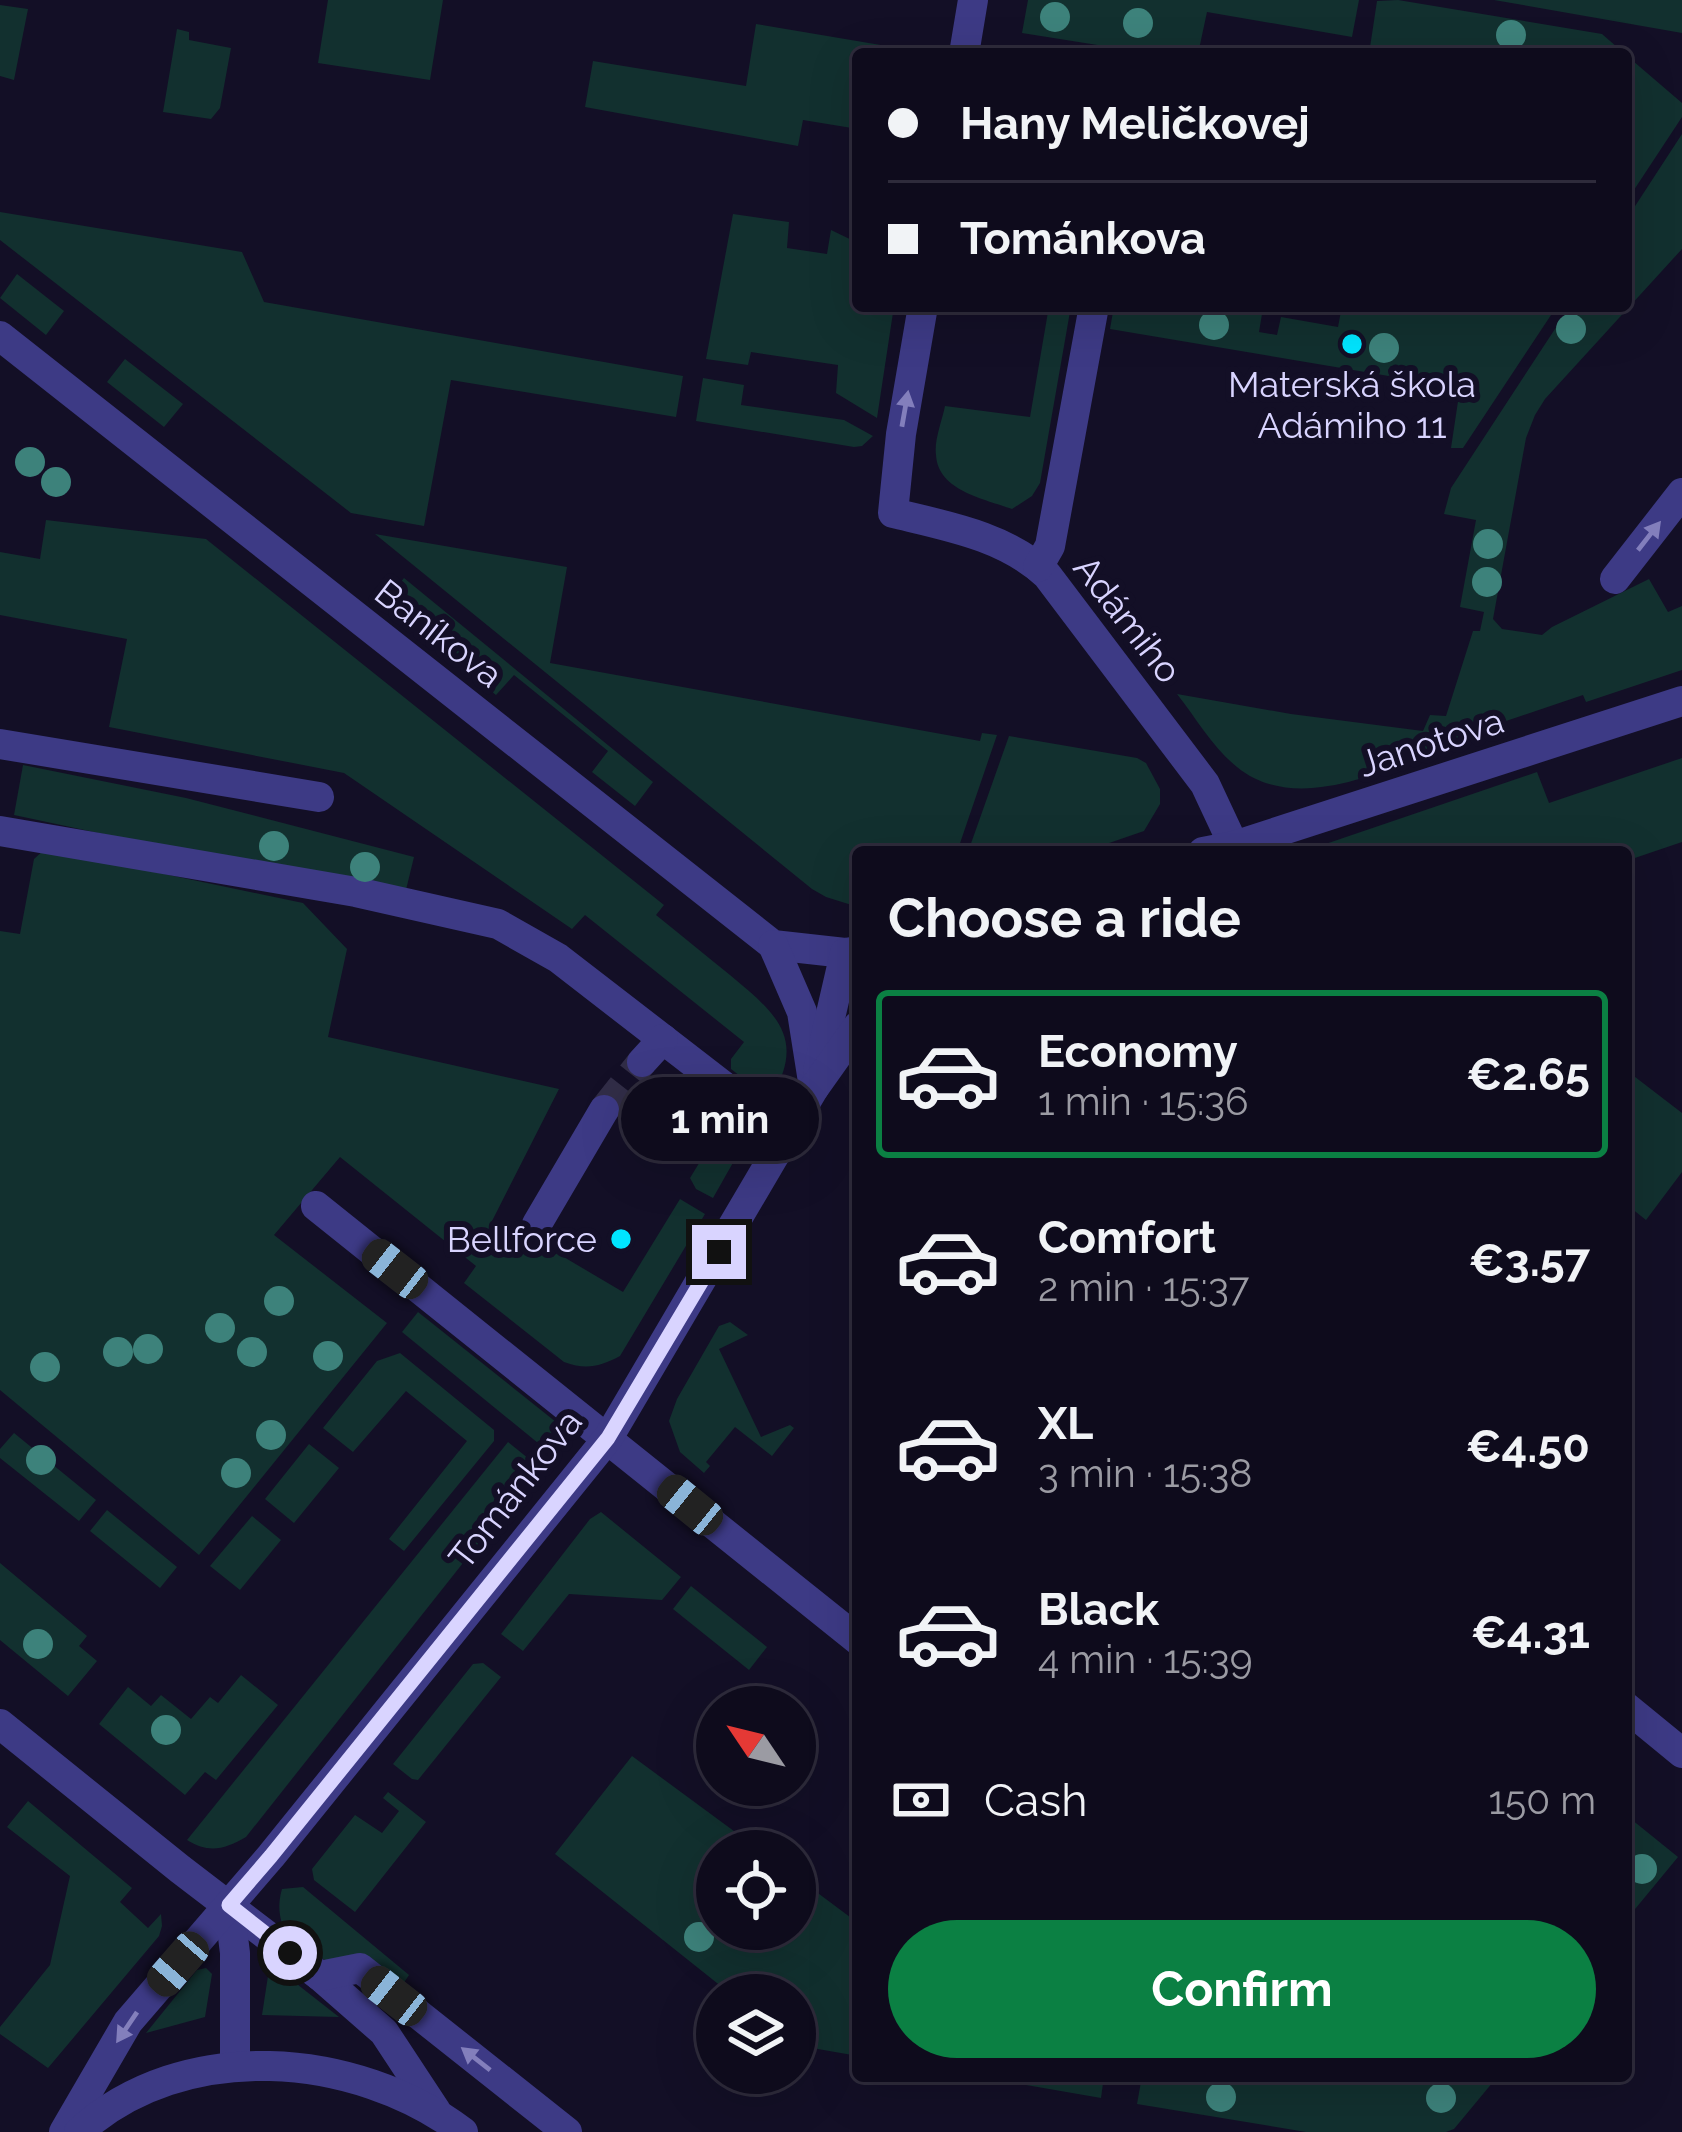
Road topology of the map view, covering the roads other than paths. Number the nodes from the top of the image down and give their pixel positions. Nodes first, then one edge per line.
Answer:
1 (973, 0) edge
2 (965, 48) edge
3 (922, 312) edge
4 (1093, 312) edge
5 (0, 336) edge
6 (1682, 494) edge
7 (1038, 567) junction
8 (1616, 579) dead end
9 (1682, 700) edge
10 (0, 743) edge
11 (319, 797) dead end
12 (0, 831) edge
13 (1217, 846) edge
14 (1228, 846) edge
15 (772, 945) junction
16 (852, 958) edge
17 (852, 964) edge
18 (852, 1034) edge
19 (663, 1039) junction
20 (642, 1062) tunnel mouth
21 (814, 1088) junction
22 (604, 1110) tunnel mouth
23 (788, 1135) junction
24 (316, 1206) dead end
25 (537, 1224) dead end
26 (608, 1438) junction
27 (852, 1635) edge
28 (1632, 1712) edge
29 (0, 1724) edge
30 (1682, 1753) edge
31 (229, 1905) junction
32 (320, 1976) junction
33 (235, 2067) junction
34 (436, 2111) junction
35 (64, 2132) edge
36 (80, 2132) edge
37 (463, 2132) edge
38 (567, 2132) edge

1 - 2 street
7 -> 3 street, Adámiho
4 - 7 street
5 - 15 street, Baníkova
8 -> 6 street
7 - 13 street, Adámiho
9 - 14 street, Janotova
10 - 11 street
12 - 19 street
15 - 16 street
15 - 21 street
17 - 21 street, Tománkova
18 - 21 street, Tománkova
19 - 20 street
19 - 23 street
21 - 23 street, Tománkova
22 - 25 street
23 - 26 street, Tománkova
24 - 26 street
26 - 27 street
26 - 31 street, Tománkova
28 - 30 street
29 - 31 street
31 - 32 street
31 - 33 street
31 -> 35 street, Tománkova
32 - 34 street
38 -> 32 street
33 - 34 street
33 - 36 street
34 - 37 street

